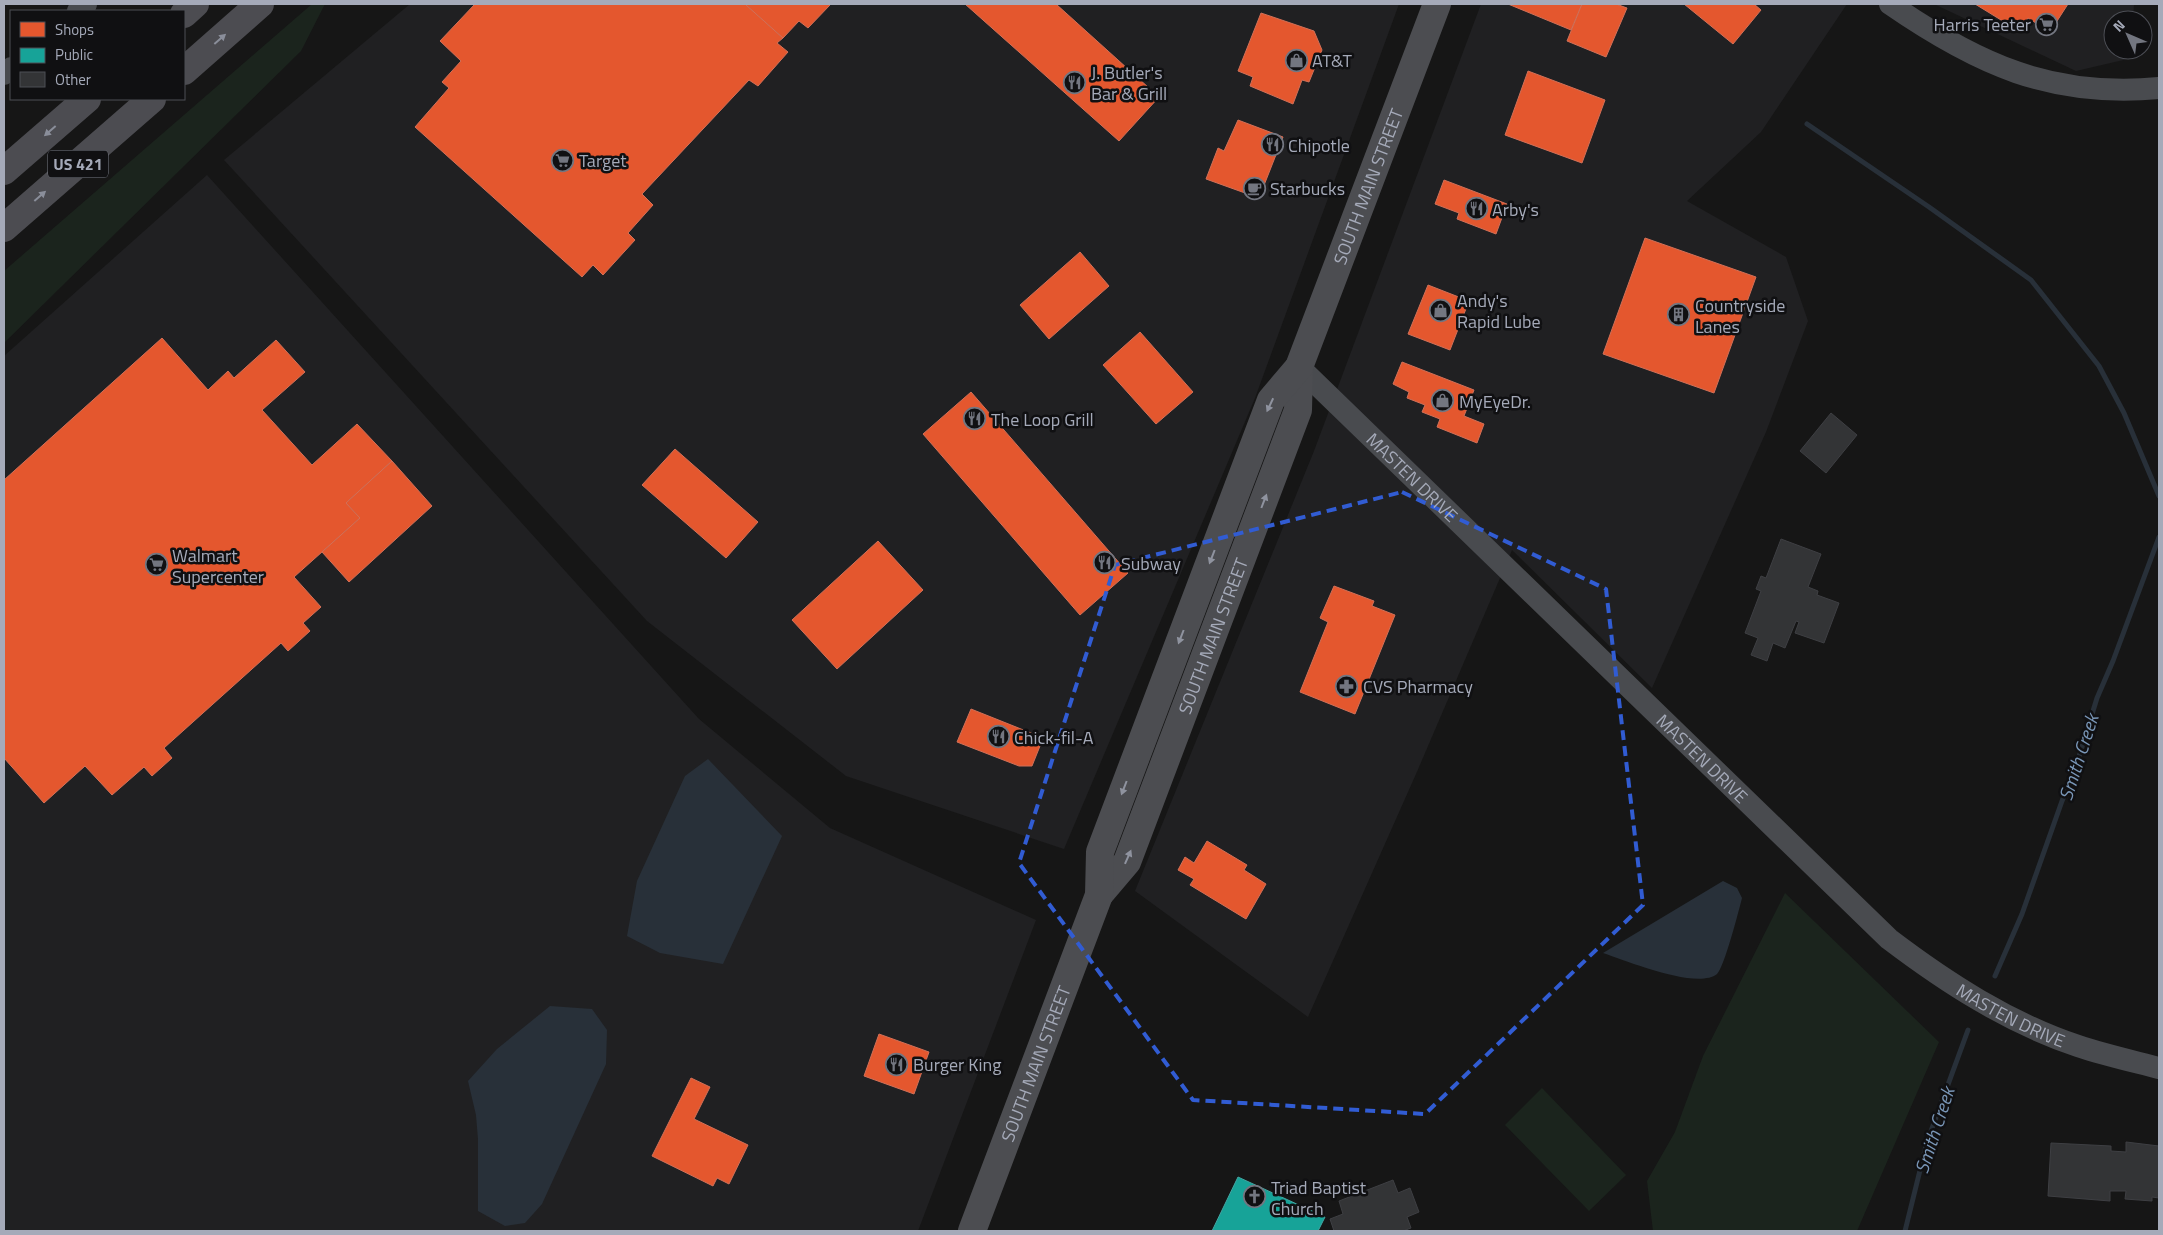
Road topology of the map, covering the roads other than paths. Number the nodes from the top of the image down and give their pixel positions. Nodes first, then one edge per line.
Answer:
1 (195, 4) edge
2 (260, 4) edge
3 (1437, 4) edge
4 (1890, 4) edge
5 (185, 13) edge
6 (185, 70) edge
7 (2159, 88) edge
8 (85, 100) edge
9 (151, 100) edge
10 (4, 171) edge
11 (4, 228) edge
12 (1299, 367) junction
13 (2159, 1068) edge
14 (972, 1231) edge

1 - 5 highway
6 -> 2 highway
3 - 12 main road, SOUTH MAIN STREET
4 - 7 street
8 -> 10 highway, US 421
11 -> 9 highway, US 421
12 - 13 street, MASTEN DRIVE
12 - 14 main road, SOUTH MAIN STREET

